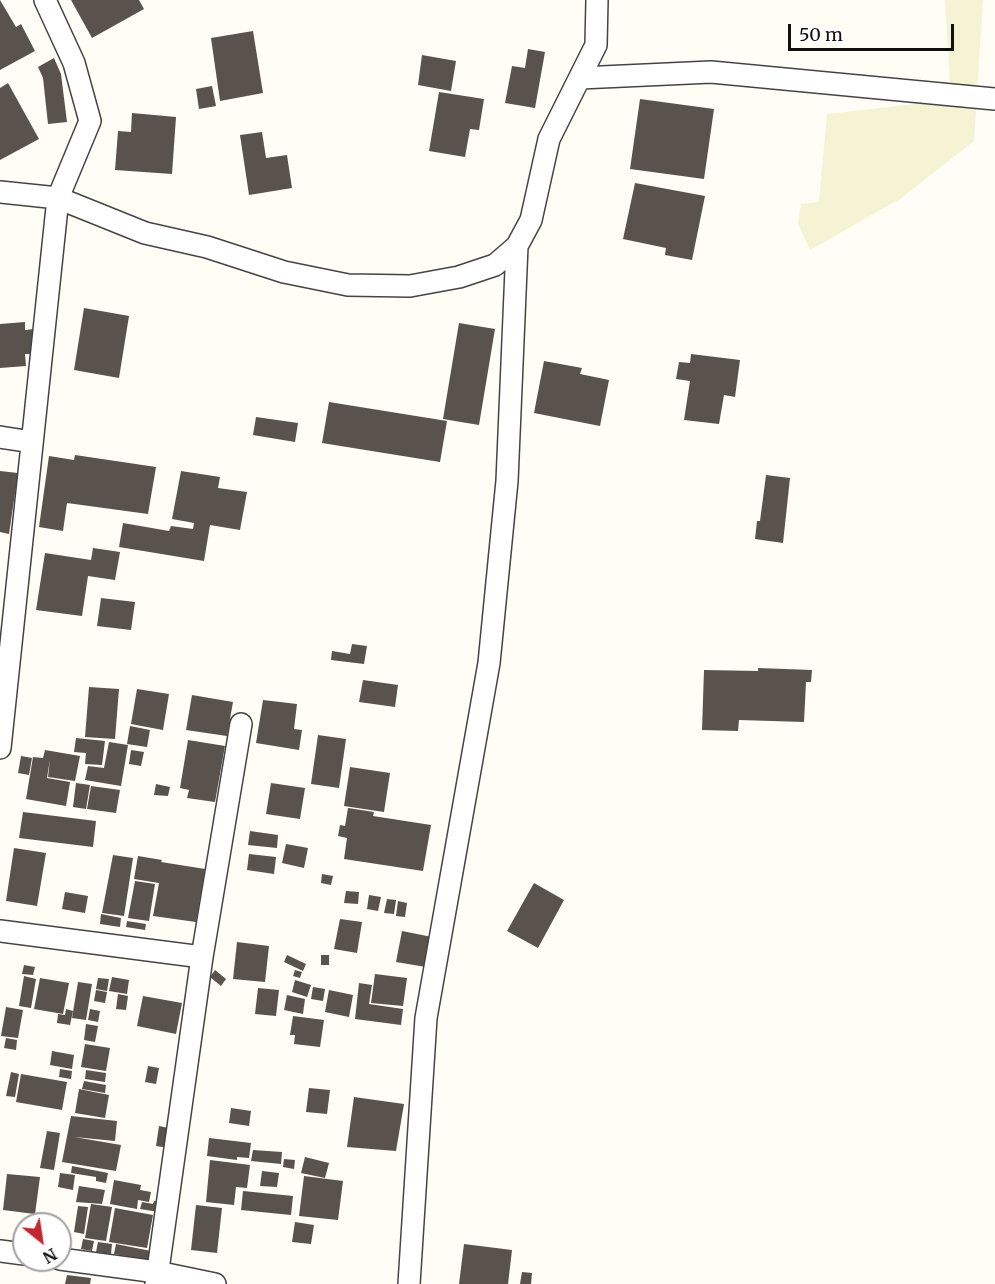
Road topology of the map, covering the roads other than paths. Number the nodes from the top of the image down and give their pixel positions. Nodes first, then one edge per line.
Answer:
1 (45, 0) edge
2 (597, 0) edge
3 (580, 78) junction
4 (995, 99) edge
5 (0, 192) edge
6 (58, 198) junction
7 (517, 246) junction
8 (0, 437) edge
9 (32, 442) junction
10 (240, 724) dead end
11 (0, 748) edge
12 (0, 931) edge
13 (202, 957) junction
14 (72, 1261) edge
15 (156, 1278) edge
16 (215, 1284) edge
17 (409, 1284) edge

1 - 6 street
2 - 3 street
3 - 4 street
3 - 7 street
5 - 6 street
6 - 7 street
6 - 9 street
7 - 17 street
8 - 9 street
9 - 11 street
10 - 13 street
12 - 13 street
13 - 15 street
14 - 15 street
15 - 16 street

